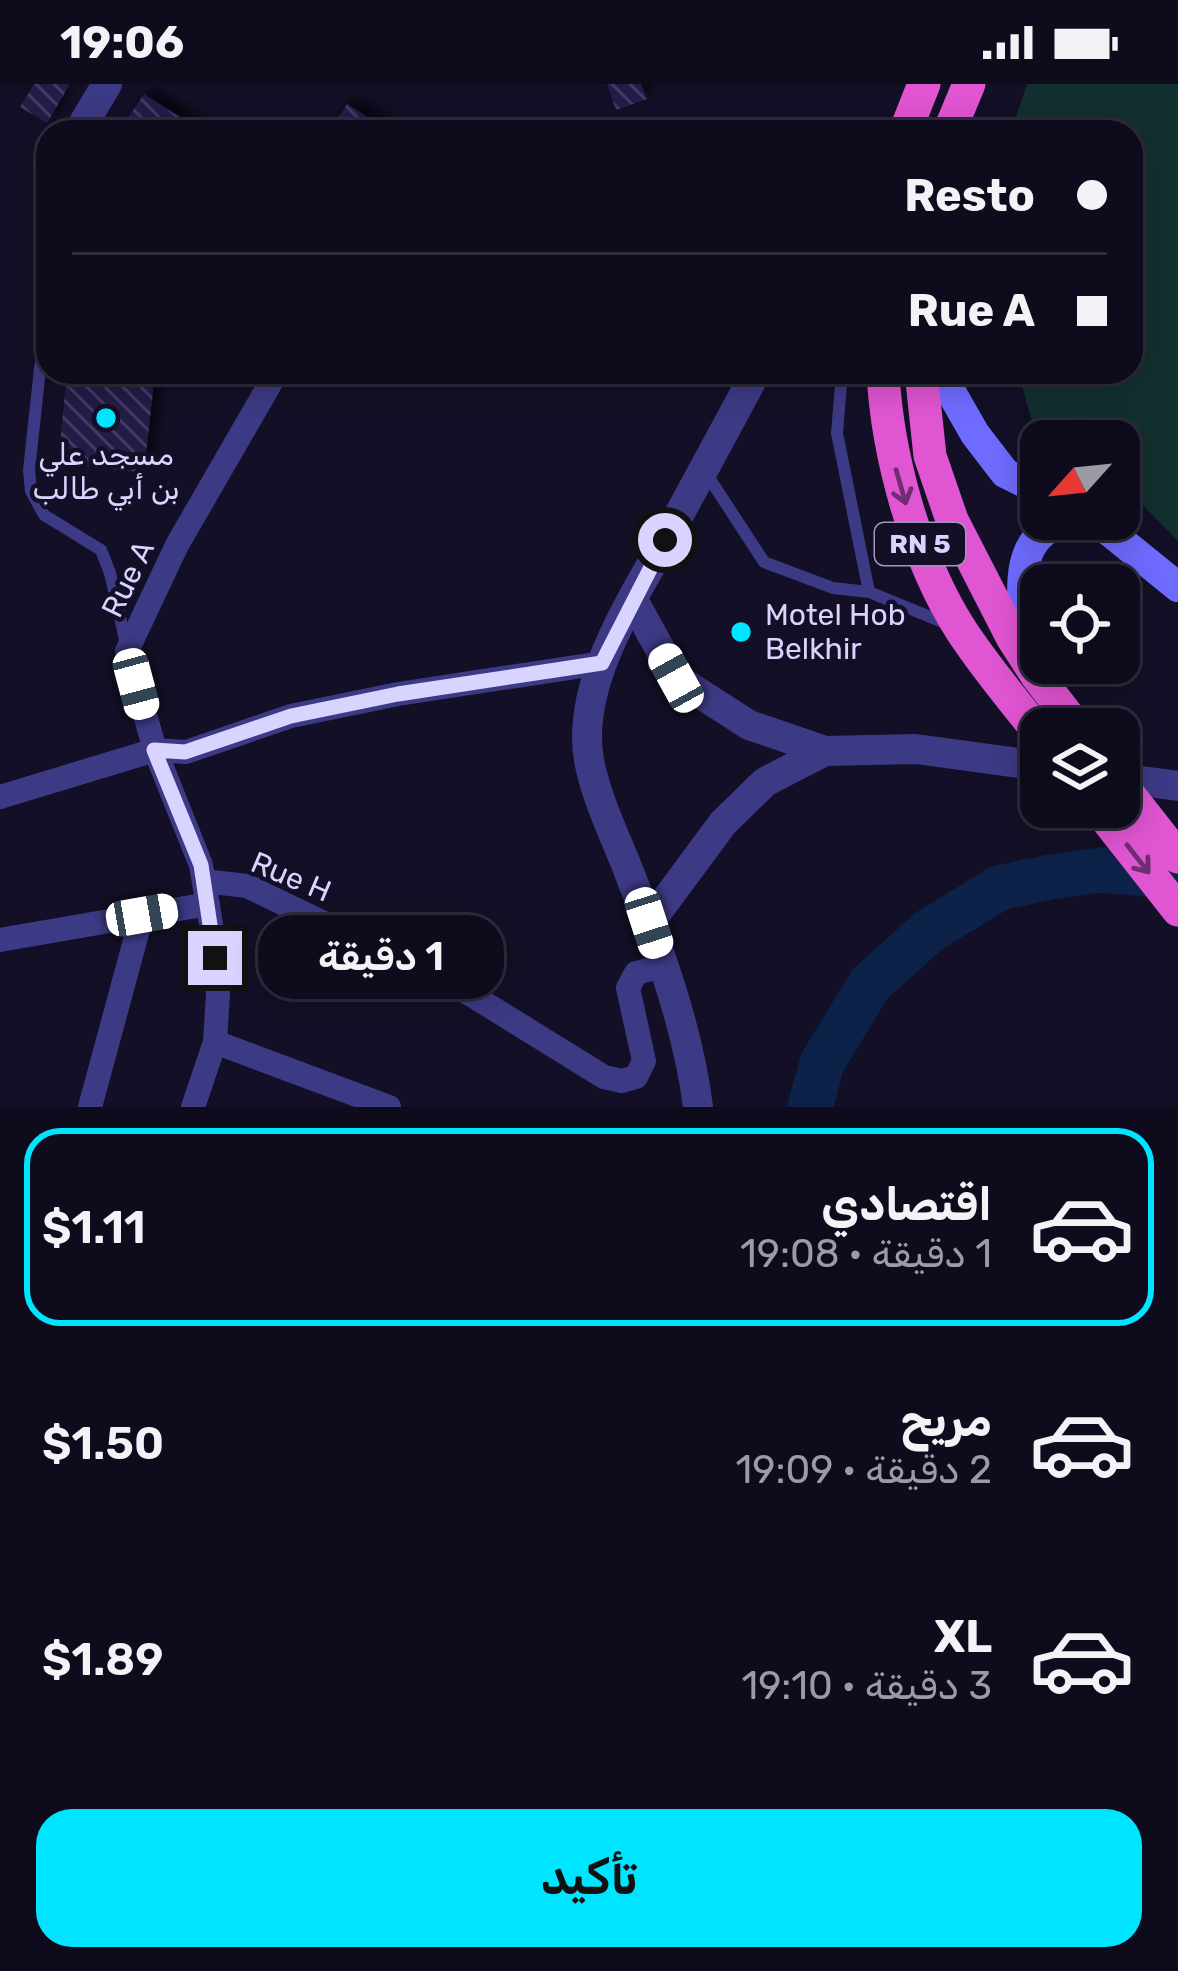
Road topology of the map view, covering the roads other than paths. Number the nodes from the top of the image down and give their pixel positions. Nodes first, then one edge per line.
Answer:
1 (107, 84) edge
2 (915, 84) edge
3 (924, 84) edge
4 (969, 84) edge
5 (86, 120) edge
6 (896, 120) edge
7 (910, 120) edge
8 (954, 120) edge
9 (38, 384) edge
10 (270, 384) edge
11 (750, 384) edge
12 (841, 384) edge
13 (885, 384) edge
14 (922, 384) edge
15 (950, 384) edge
16 (704, 469) junction
17 (1020, 480) edge
18 (1120, 540) edge
19 (1178, 587) edge
20 (869, 592) junction
21 (633, 600) junction
22 (960, 629) junction
23 (127, 651) junction
24 (602, 663) junction
25 (1020, 666) edge
26 (1020, 674) edge
27 (1031, 684) edge
28 (1056, 708) edge
29 (154, 750) junction
30 (825, 751) junction
31 (1020, 763) edge
32 (1140, 782) edge
33 (1178, 786) edge
34 (0, 797) edge
35 (1140, 807) edge
36 (1114, 828) edge
37 (1178, 857) edge
38 (206, 892) junction
39 (1178, 910) edge
40 (142, 915) junction
41 (649, 923) junction
42 (0, 940) edge
43 (663, 966) junction
44 (215, 1042) junction
45 (90, 1107) edge
46 (193, 1107) edge
47 (389, 1107) edge
48 (698, 1107) edge

1 - 5 street
2 - 6 street
3 - 7 highway
4 - 8 highway
9 - 23 lane
10 - 23 street, Rue A
11 - 16 street
12 - 20 lane
13 -> 22 highway, RN 5
14 - 25 highway, RN 5
15 - 17 main road
16 - 20 lane
16 - 21 street
18 - 19 main road
20 - 22 lane
21 - 24 street
21 - 30 street
22 - 26 highway, RN 5
23 - 29 street, Rue A
24 - 29 street
24 - 41 street
27 - 28 highway, RN 5
29 - 34 street
29 - 38 street, Rue A
30 - 31 street
30 - 41 street
32 - 33 street
35 - 37 highway
36 -> 39 highway
38 - 40 street
38 - 43 street, Rue H
38 - 44 street, Rue A
40 - 42 street
40 - 45 street
41 - 43 street
43 - 48 street
44 - 46 street, Rue A
44 - 47 street

